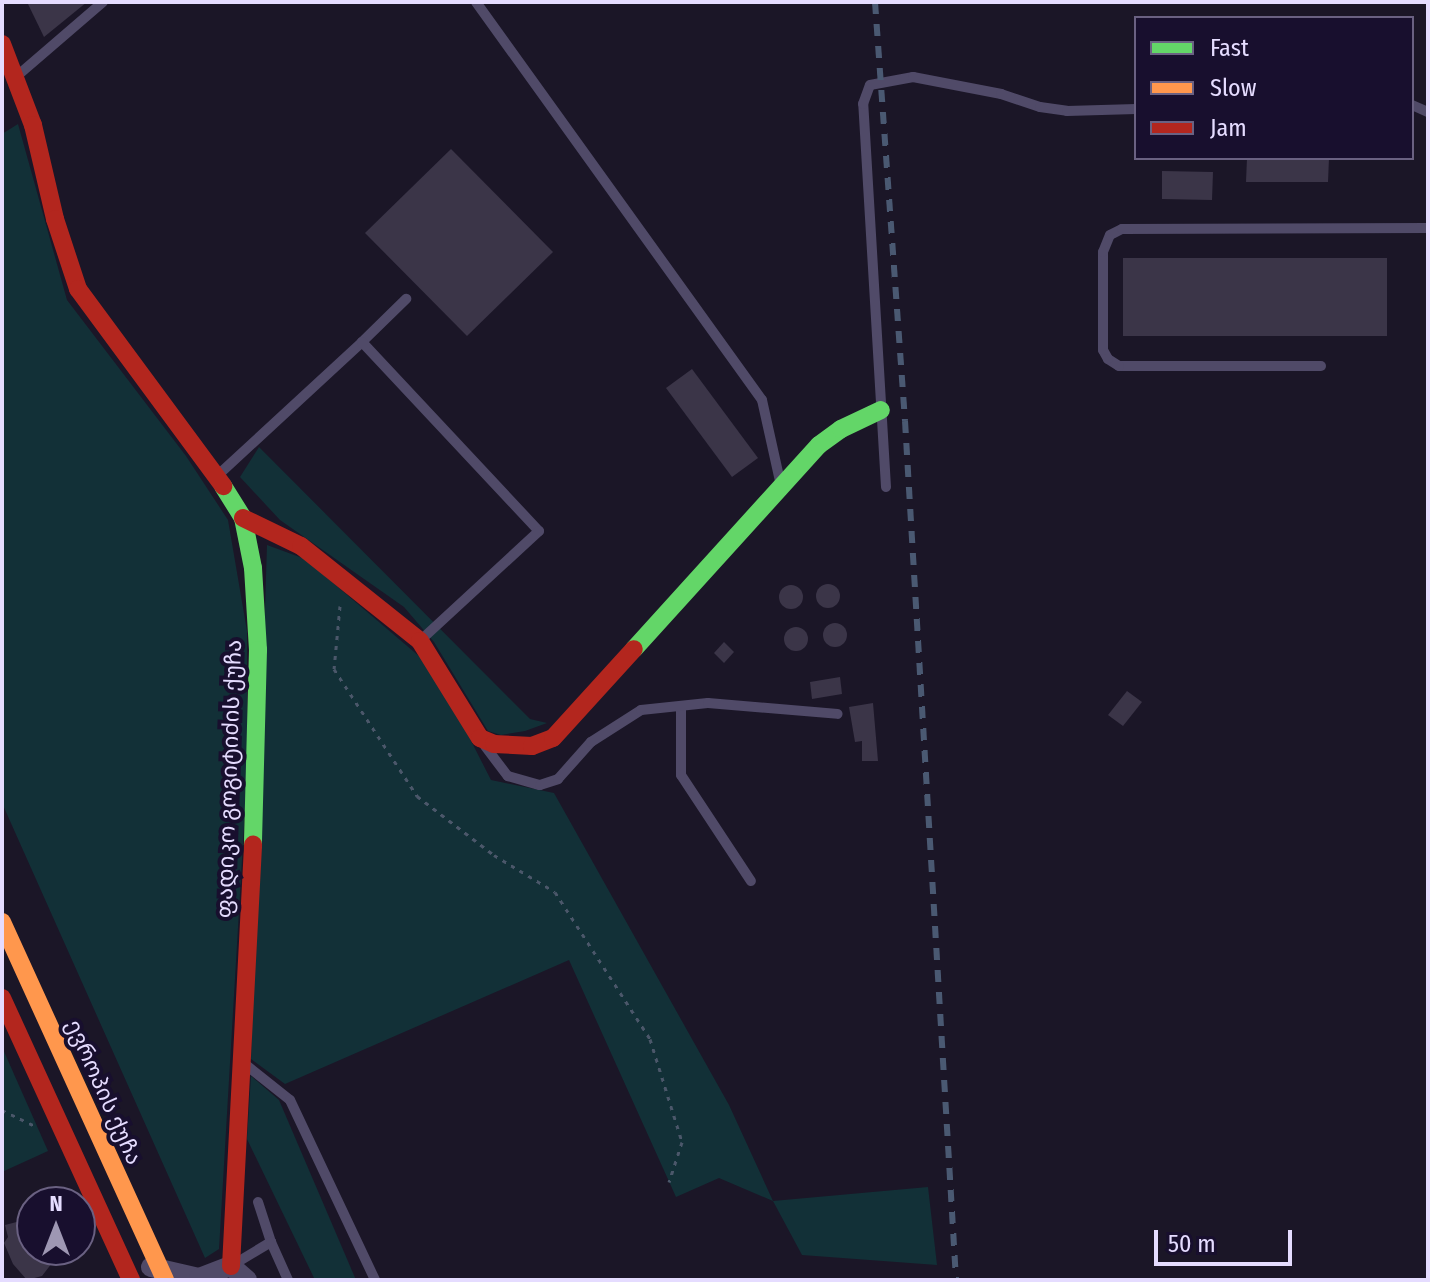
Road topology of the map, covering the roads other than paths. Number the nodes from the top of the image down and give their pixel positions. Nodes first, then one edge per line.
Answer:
1 (103, 2) edge
2 (476, 2) edge
3 (2, 44) edge
4 (16, 77) junction
5 (1134, 109) edge
6 (1428, 228) edge
7 (406, 299) dead end
8 (362, 342) junction
9 (1321, 366) dead end
10 (881, 410) junction
11 (217, 476) junction
12 (781, 487) junction
13 (886, 487) dead end
14 (243, 518) junction
15 (420, 641) junction
16 (681, 706) junction
17 (838, 714) dead end
18 (480, 738) junction
19 (751, 881) dead end
20 (2, 922) edge
21 (2, 998) edge
22 (241, 1061) junction
23 (258, 1202) dead end
24 (271, 1242) junction
25 (239, 1273) edge
26 (124, 1274) edge
27 (162, 1274) edge
28 (288, 1280) edge
29 (375, 1280) edge

1 - 4 lane
2 - 12 lane
3 - 4 street, ფადიკო გოგიტიძის ქუჩა
4 - 11 street, ფადიკო გოგიტიძის ქუჩა
5 - 10 lane
6 - 9 lane
7 - 8 lane
8 - 11 lane
8 - 15 lane
10 - 12 street
10 - 13 lane
11 - 14 street, ფადიკო გოგიტიძის ქუჩა
12 - 18 street
14 - 15 street
14 - 22 street, ფადიკო გოგიტიძის ქუჩა
15 - 18 street
16 - 17 lane
16 - 18 lane
16 - 19 lane
20 - 27 street, ევროპის ქუჩა
21 - 26 street
22 - 25 street, ფადიკო გოგიტიძის ქუჩა
22 - 29 lane
23 - 24 lane
24 - 25 lane
24 - 28 lane
25 - 27 street
26 - 27 street

